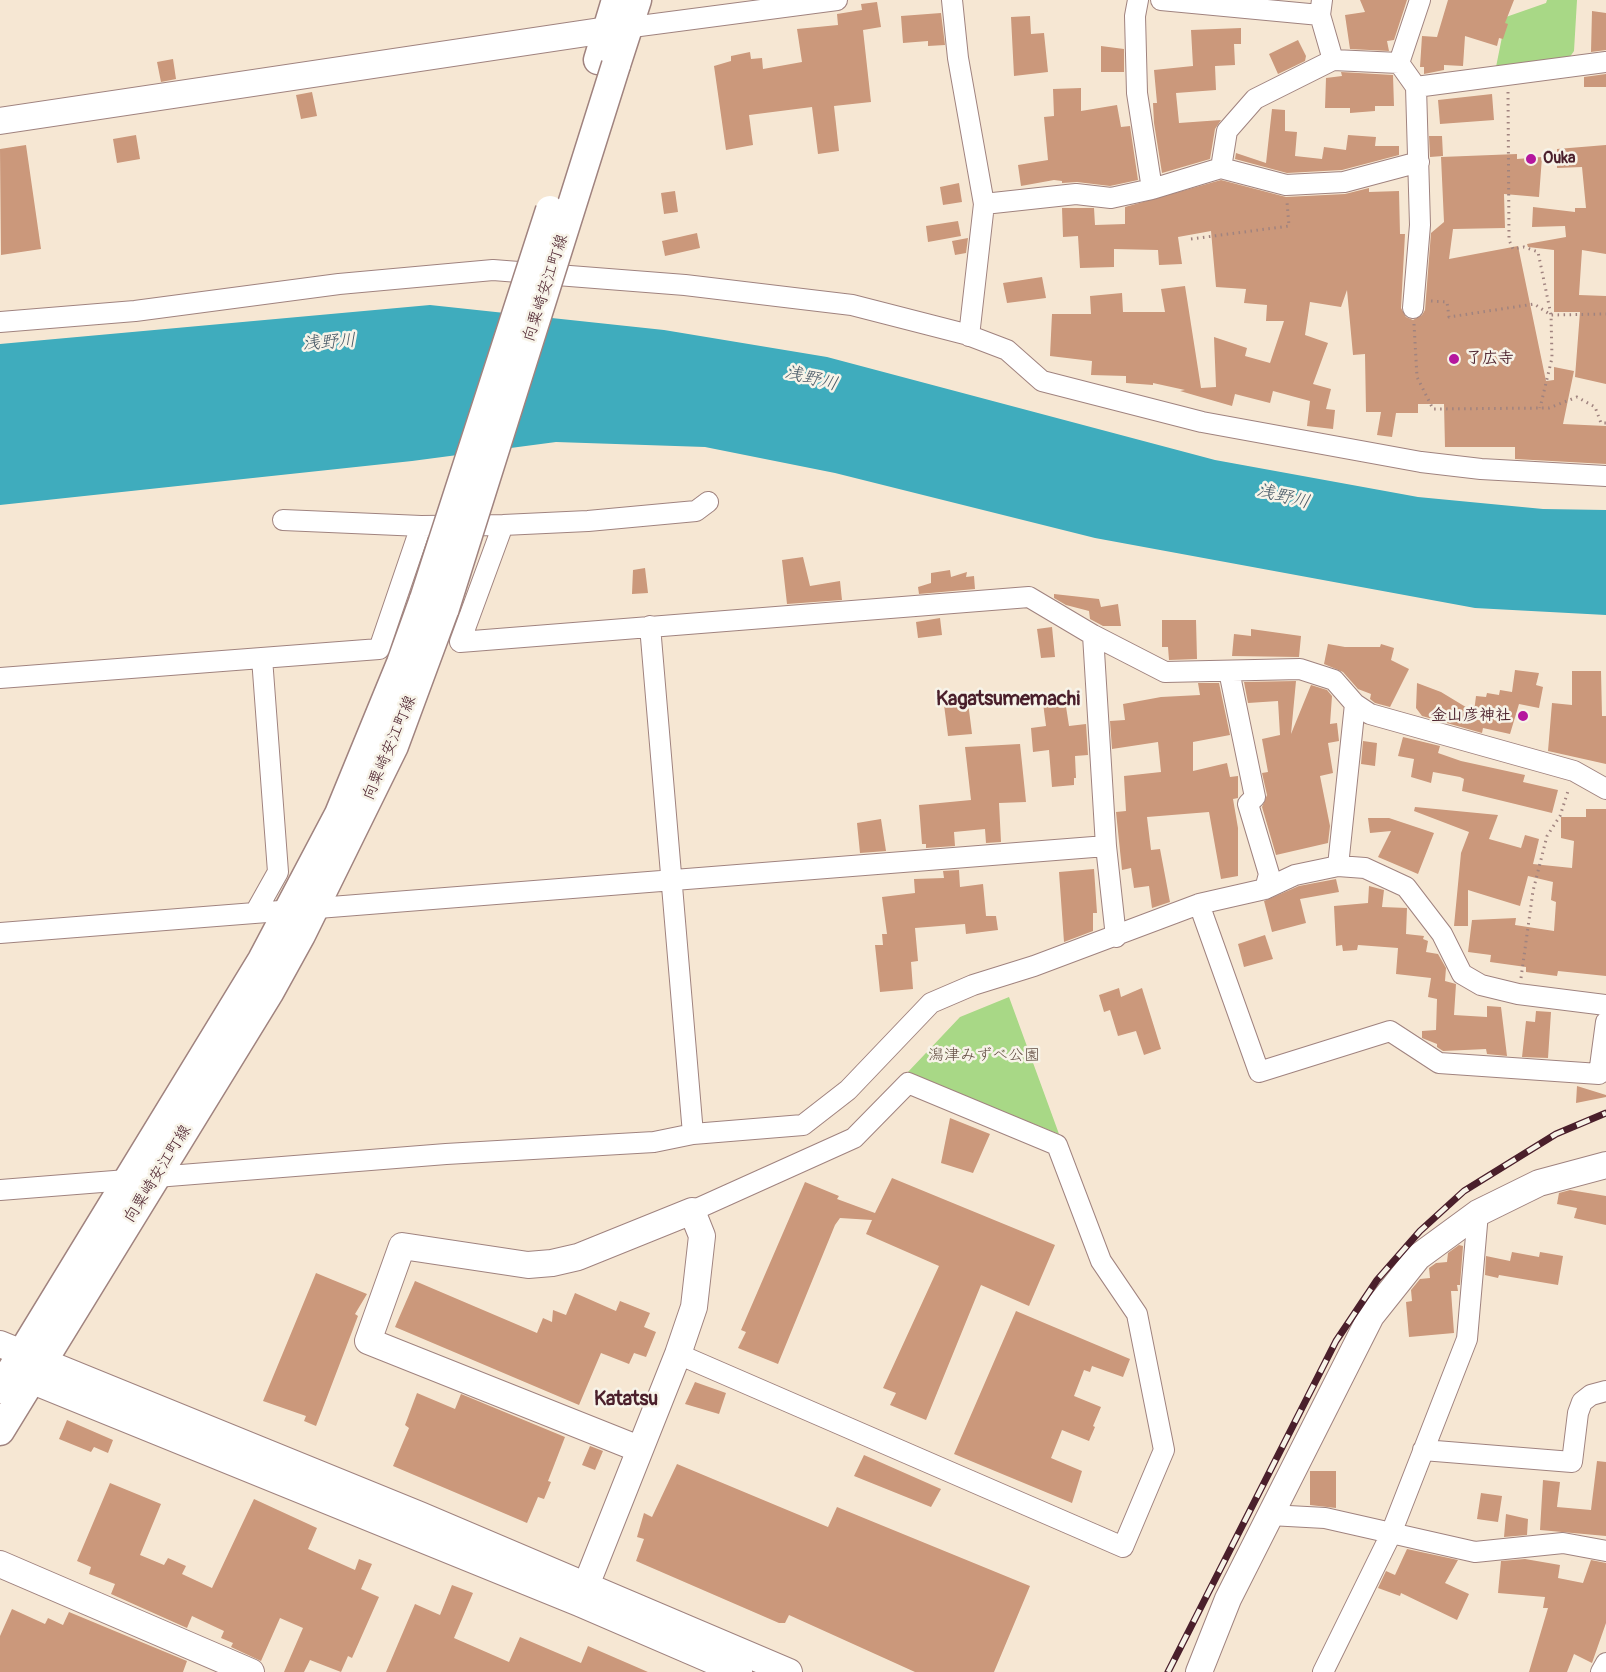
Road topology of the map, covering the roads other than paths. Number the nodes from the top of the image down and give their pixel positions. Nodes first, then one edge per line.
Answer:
1 (616, 0) edge
2 (638, 0) edge
3 (837, 0) edge
4 (952, 0) edge
5 (1138, 0) edge
6 (1161, 0) edge
7 (1420, 0) edge
8 (1321, 7) edge
9 (618, 29) junction
10 (1333, 60) junction
11 (1606, 62) edge
12 (1399, 63) junction
13 (1416, 87) junction
14 (0, 121) edge
15 (1419, 162) junction
16 (1221, 168) junction
17 (1152, 189) junction
18 (984, 204) junction
19 (1413, 308) road end
20 (0, 322) edge
21 (969, 336) junction
22 (1606, 476) edge
23 (708, 502) dead end
24 (283, 520) dead end
25 (503, 525) junction
26 (420, 526) junction
27 (650, 626) junction
28 (1093, 635) junction
29 (262, 658) junction
30 (1229, 671) junction
31 (0, 678) edge
32 (1355, 704) junction
33 (1606, 789) edge
34 (1106, 846) junction
35 (1338, 866) junction
36 (673, 882) junction
37 (1265, 889) junction
38 (1199, 904) junction
39 (299, 911) junction
40 (255, 913) junction
41 (0, 933) edge
42 (1116, 937) junction
43 (1606, 1005) edge
44 (1606, 1022) edge
45 (693, 1134) junction
46 (1606, 1165) edge
47 (156, 1177) junction
48 (127, 1180) junction
49 (0, 1190) edge
50 (692, 1211) junction
51 (1478, 1213) junction
52 (678, 1354) junction
53 (15, 1367) edge
54 (1606, 1391) edge
55 (0, 1431) edge
56 (639, 1449) junction
57 (1423, 1450) junction
58 (1270, 1515) junction
59 (1391, 1532) junction
60 (1606, 1551) edge
61 (0, 1564) edge
62 (583, 1594) junction
63 (1606, 1663) edge
64 (251, 1672) edge
65 (739, 1672) edge
66 (789, 1672) edge
67 (1199, 1672) edge
68 (1323, 1672) edge
69 (1601, 1672) edge

1 - 9 main road, 向粟崎安江町線
2 - 9 main road, 向粟崎安江町線
3 - 9 street
4 - 18 street
5 - 17 street
6 - 8 street
7 - 12 street
8 - 10 street
9 - 14 street
9 - 39 main road, 向粟崎安江町線, bridge
10 - 12 street
10 - 16 street
11 - 13 street
12 - 13 street
13 - 15 street
15 - 16 street
15 - 19 street
16 - 17 street
17 - 18 street
18 - 21 street
20 - 21 street
21 - 22 street
23 - 25 street
24 - 26 street
25 - 26 street
25 - 27 street
26 - 29 street
27 - 28 street
27 - 36 street
28 - 30 street
28 - 34 street
29 - 31 street
29 - 40 street
30 - 32 street
30 - 37 street
32 - 33 street
32 - 35 street
34 - 36 street
34 - 42 street
35 - 37 street
35 - 43 street
36 - 39 street
36 - 45 street
37 - 38 street
38 - 42 street
38 - 44 street
39 - 40 street
39 - 47 main road, 向粟崎安江町線
39 - 48 main road, 向粟崎安江町線
40 - 41 street
42 - 45 street
45 - 47 street
46 - 51 street
47 - 53 main road, 向粟崎安江町線
48 - 49 street
48 - 53 main road, 向粟崎安江町線
50 - 52 street
50 - 52 street
50 - 56 street
51 - 57 street
51 - 58 street
52 - 56 street
53 - 55 main road, 向粟崎安江町線
53 - 62 street
54 - 57 street
56 - 62 street
57 - 59 street
58 - 59 street
58 - 67 street
59 - 60 street
59 - 68 street
61 - 64 street
62 - 65 street
62 - 66 street
63 - 69 street

